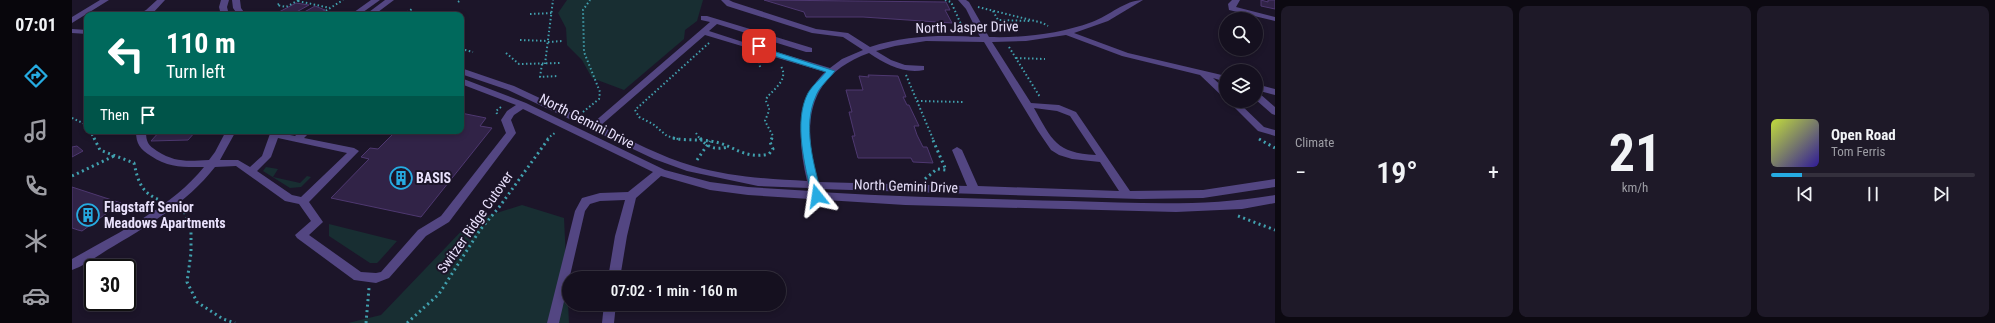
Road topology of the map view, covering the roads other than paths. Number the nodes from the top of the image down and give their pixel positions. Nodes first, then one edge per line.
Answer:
1 (105, 0) edge
2 (161, 0) edge
3 (225, 0) edge
4 (236, 0) edge
5 (376, 0) edge
6 (390, 0) edge
7 (725, 0) edge
8 (962, 0) edge
9 (1139, 0) edge
10 (1236, 0) edge
11 (149, 12) edge
12 (224, 12) edge
13 (240, 12) edge
14 (358, 12) edge
15 (373, 12) edge
16 (704, 18) dead end
17 (1275, 19) edge
18 (72, 21) edge
19 (715, 22) junction
20 (72, 31) edge
21 (84, 32) edge
22 (704, 32) junction
23 (1068, 32) junction
24 (770, 38) junction
25 (987, 40) junction
26 (763, 46) junction
27 (809, 50) dead end
28 (870, 50) junction
29 (921, 68) dead end
30 (831, 71) junction
31 (464, 72) edge
32 (1203, 73) junction
33 (1219, 78) edge
34 (464, 82) edge
35 (1219, 88) edge
36 (1263, 89) edge
37 (1275, 92) edge
38 (1263, 101) edge
39 (523, 105) junction
40 (1028, 105) junction
41 (1240, 108) edge
42 (1275, 112) edge
43 (594, 128) junction
44 (1275, 133) edge
45 (141, 134) edge
46 (230, 134) edge
47 (276, 134) edge
48 (280, 134) edge
49 (303, 134) edge
50 (297, 139) junction
51 (958, 150) dead end
52 (1103, 159) junction
53 (213, 163) junction
54 (251, 172) junction
55 (659, 172) junction
56 (1275, 183) edge
57 (814, 185) junction
58 (974, 190) junction
59 (1127, 195) junction
60 (631, 196) junction
61 (817, 196) junction
62 (1275, 199) edge
63 (303, 201) junction
64 (72, 265) edge
65 (615, 271) edge
66 (609, 311) edge
67 (553, 323) edge
68 (608, 323) edge

1 - 18 street
2 - 11 street
3 - 12 street
4 - 13 street
5 - 14 street
6 - 15 street
7 - 28 street
8 - 25 street
9 - 23 street, North Jasper Drive
10 - 17 street
16 - 19 street
19 - 22 street
19 - 24 street
20 - 21 street
22 - 26 street
22 - 43 street
23 - 25 street, North Jasper Drive
23 - 32 street
24 - 26 street
24 - 27 street
25 - 28 street, North Jasper Drive
25 - 40 street
26 - 30 street
28 - 29 street
28 - 30 street, North Jasper Drive
30 - 57 street, North Jasper Drive
31 - 43 street, North Gemini Drive
32 - 33 street
32 - 35 street
34 - 39 street, North Gemini Drive
36 - 37 street
38 - 42 street
39 - 55 street, North Gemini Drive
39 - 63 street
40 - 52 street
40 - 52 street
41 - 44 street
43 - 57 street, North Gemini Drive
45 - 53 street
46 - 53 street
47 - 54 street
48 - 50 street
49 - 50 street
50 - 63 street
51 - 58 street
52 - 59 street
53 - 54 street
53 - 64 street
54 - 63 street
55 - 60 street
55 - 61 street, North Gemini Drive
56 - 59 street, North Gemini Drive
57 - 58 street, North Gemini Drive
57 - 61 street, North Jasper Drive
58 - 59 street, North Gemini Drive
60 - 65 street
60 - 67 street
61 - 62 street, North Gemini Drive
66 - 68 street

